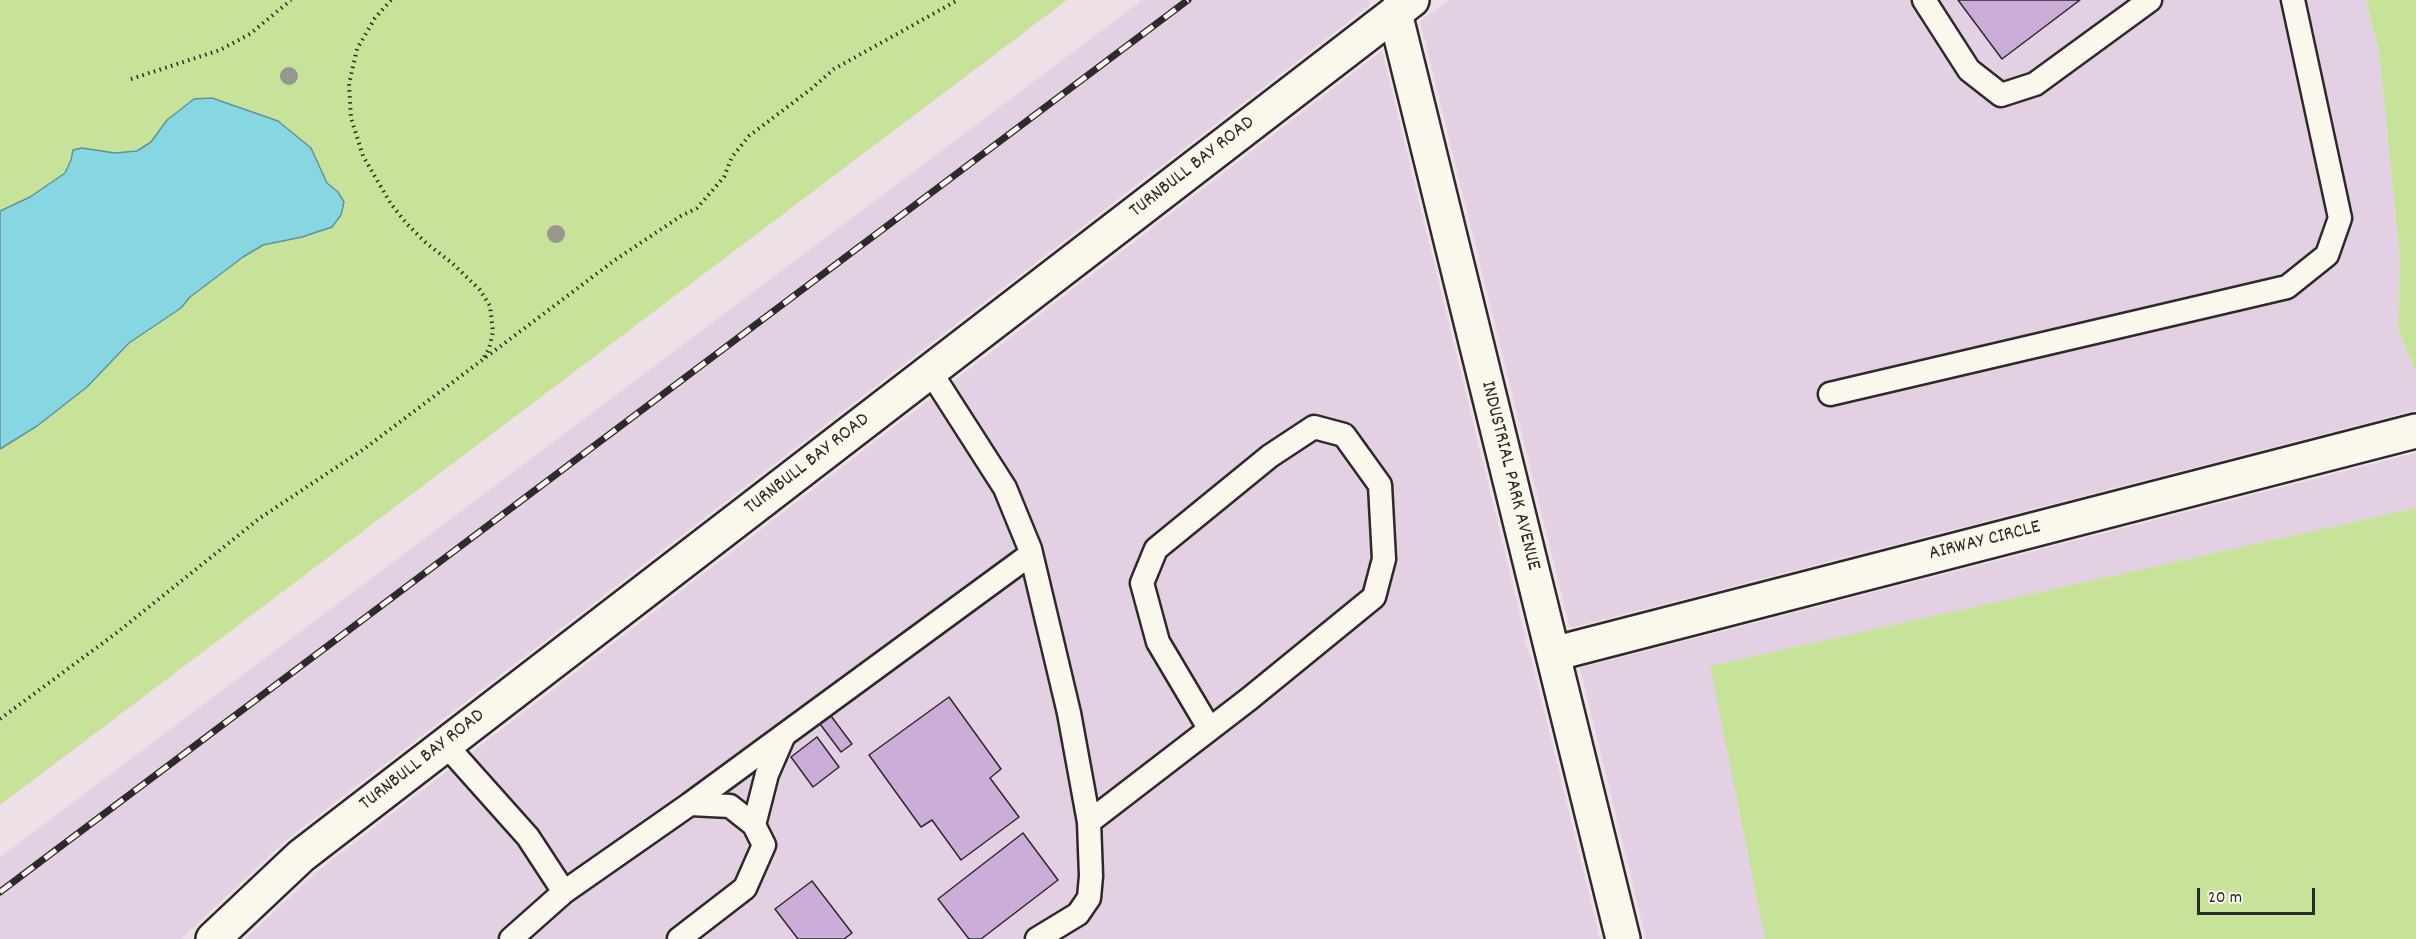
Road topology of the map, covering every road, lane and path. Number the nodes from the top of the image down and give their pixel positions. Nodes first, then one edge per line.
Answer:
1 (291, 0) edge
2 (391, 0) edge
3 (958, 0) edge
4 (1924, 0) edge
5 (2150, 0) edge
6 (2293, 0) edge
7 (1404, 6) edge
8 (131, 79) dead end
9 (481, 363) junction
10 (930, 371) junction
11 (1830, 394) dead end
12 (2416, 431) edge
13 (1031, 554) junction
14 (1553, 654) junction
15 (0, 719) edge
16 (1209, 728) junction
17 (784, 735) junction
18 (445, 744) junction
19 (690, 804) junction
20 (1089, 822) junction
21 (754, 825) junction
22 (564, 892) junction
23 (213, 939) edge
24 (511, 939) edge
25 (679, 939) edge
26 (1038, 939) edge
27 (1623, 939) edge

1 - 8 path
2 - 9 path
3 - 9 path
4 - 5 lane
6 - 11 lane
7 - 10 street, TURNBULL BAY ROAD
7 - 14 street, INDUSTRIAL PARK AVENUE
9 - 15 path
10 - 13 lane
10 - 18 street, TURNBULL BAY ROAD
12 - 14 street, AIRWAY CIRCLE
13 - 17 lane
13 - 20 lane
14 - 27 street, INDUSTRIAL PARK AVENUE
16 - 16 lane
16 - 20 lane
17 - 19 lane
17 - 21 lane
18 - 22 lane
18 - 23 street, TURNBULL BAY ROAD
19 - 21 lane
19 - 22 lane
20 - 26 lane
21 - 25 lane
22 - 24 lane

